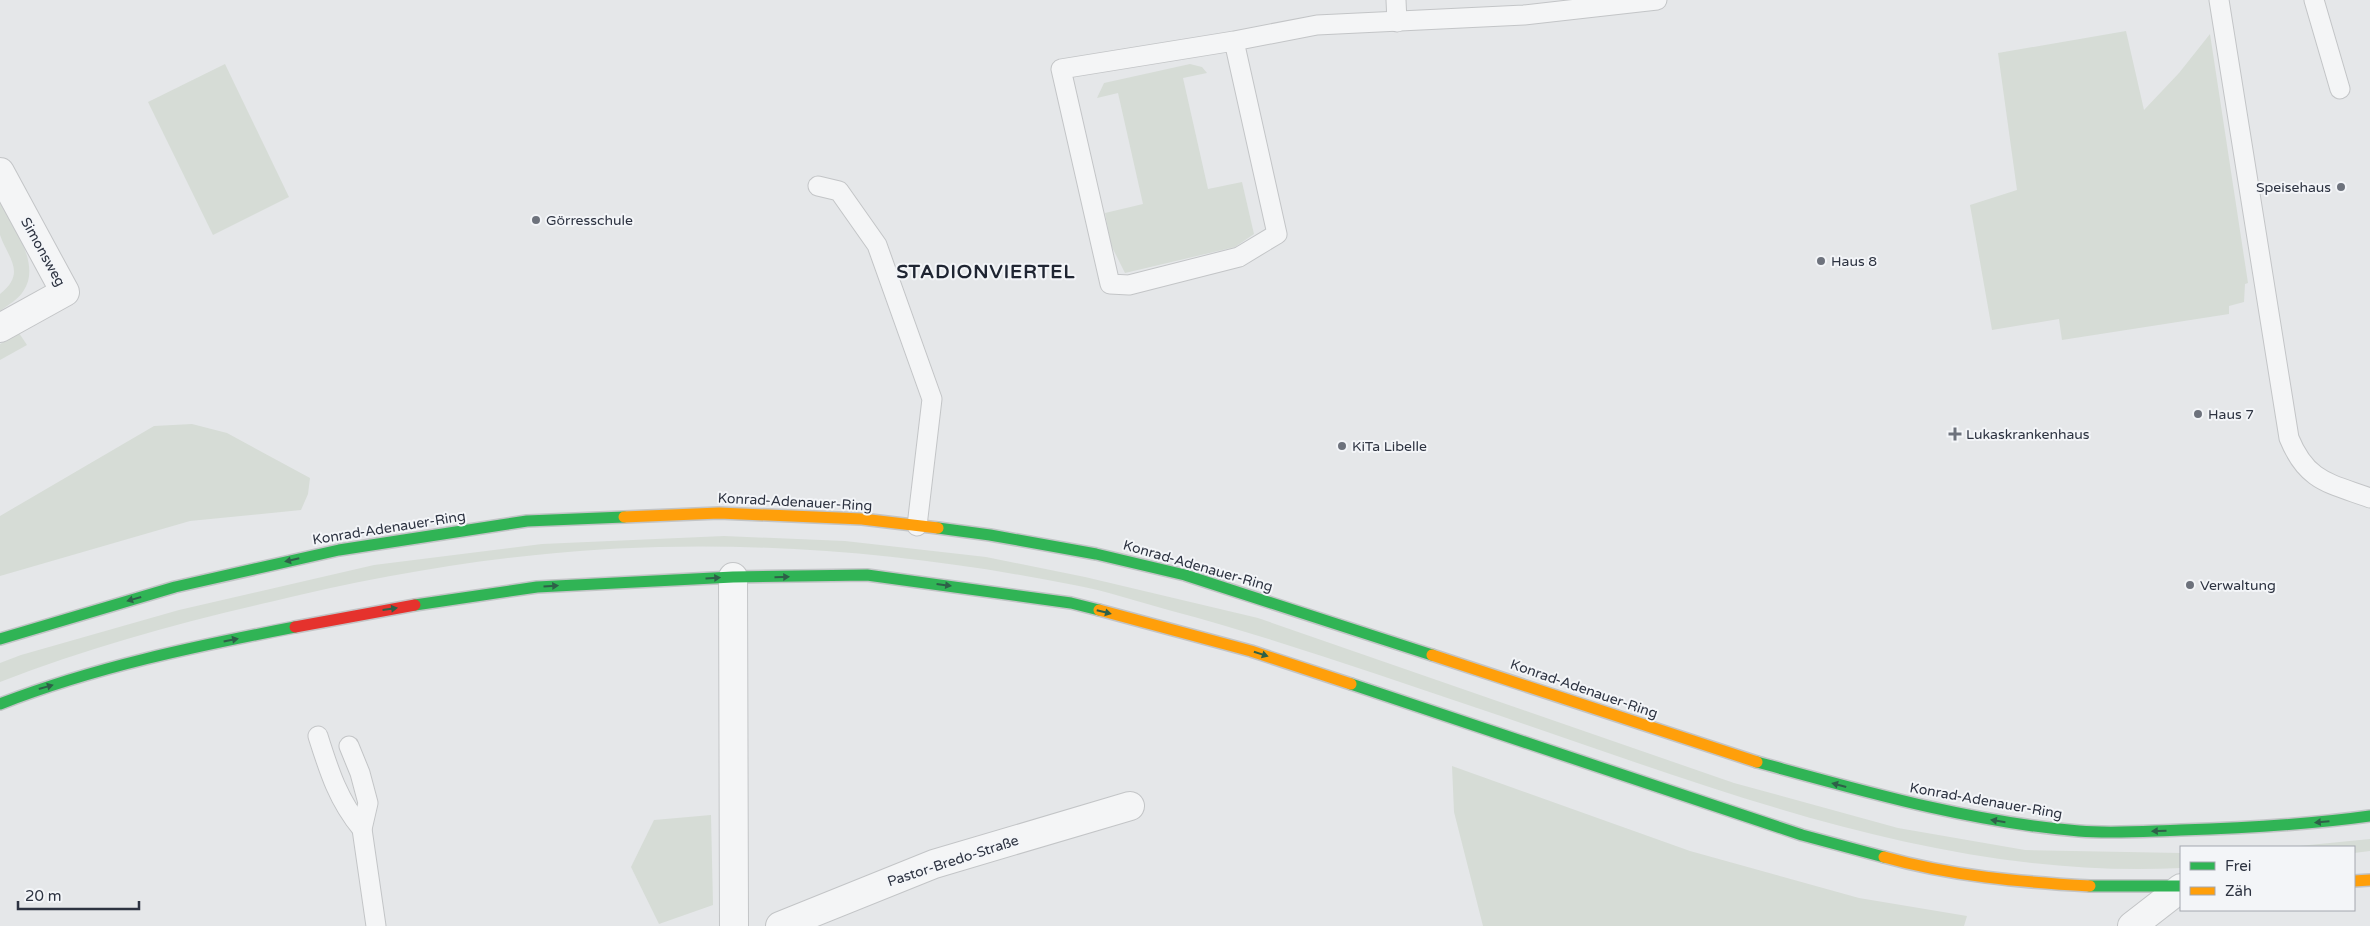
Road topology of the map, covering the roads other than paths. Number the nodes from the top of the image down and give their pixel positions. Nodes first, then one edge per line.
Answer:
1 (1396, 0) edge
2 (1658, 0) edge
3 (2219, 0) edge
4 (2314, 0) edge
5 (1397, 22) junction
6 (1234, 42) junction
7 (2340, 89) dead end
8 (0, 172) edge
9 (818, 186) dead end
10 (0, 328) edge
11 (2370, 498) edge
12 (917, 526) junction
13 (733, 577) junction
14 (0, 639) edge
15 (0, 704) edge
16 (318, 736) dead end
17 (349, 746) dead end
18 (1130, 806) dead end
19 (2370, 816) edge
20 (362, 829) junction
21 (2370, 880) edge
22 (2355, 881) edge
23 (2180, 887) edge
24 (2180, 888) edge
25 (376, 926) edge
26 (734, 926) edge
27 (780, 926) edge
28 (2132, 926) edge

1 - 5 lane
2 - 5 lane
3 - 11 lane
4 - 7 lane
5 - 6 lane
6 - 6 lane
8 - 10 street, Simonsweg
9 - 12 lane
12 -> 14 main road, Konrad-Adenauer-Ring
19 -> 12 main road, Konrad-Adenauer-Ring
15 -> 13 main road
13 -> 23 main road
13 - 26 street
16 - 20 lane
17 - 20 lane
18 - 27 street, Pastor-Bredo-Straße
20 - 25 lane
21 - 22 main road
24 - 28 street

